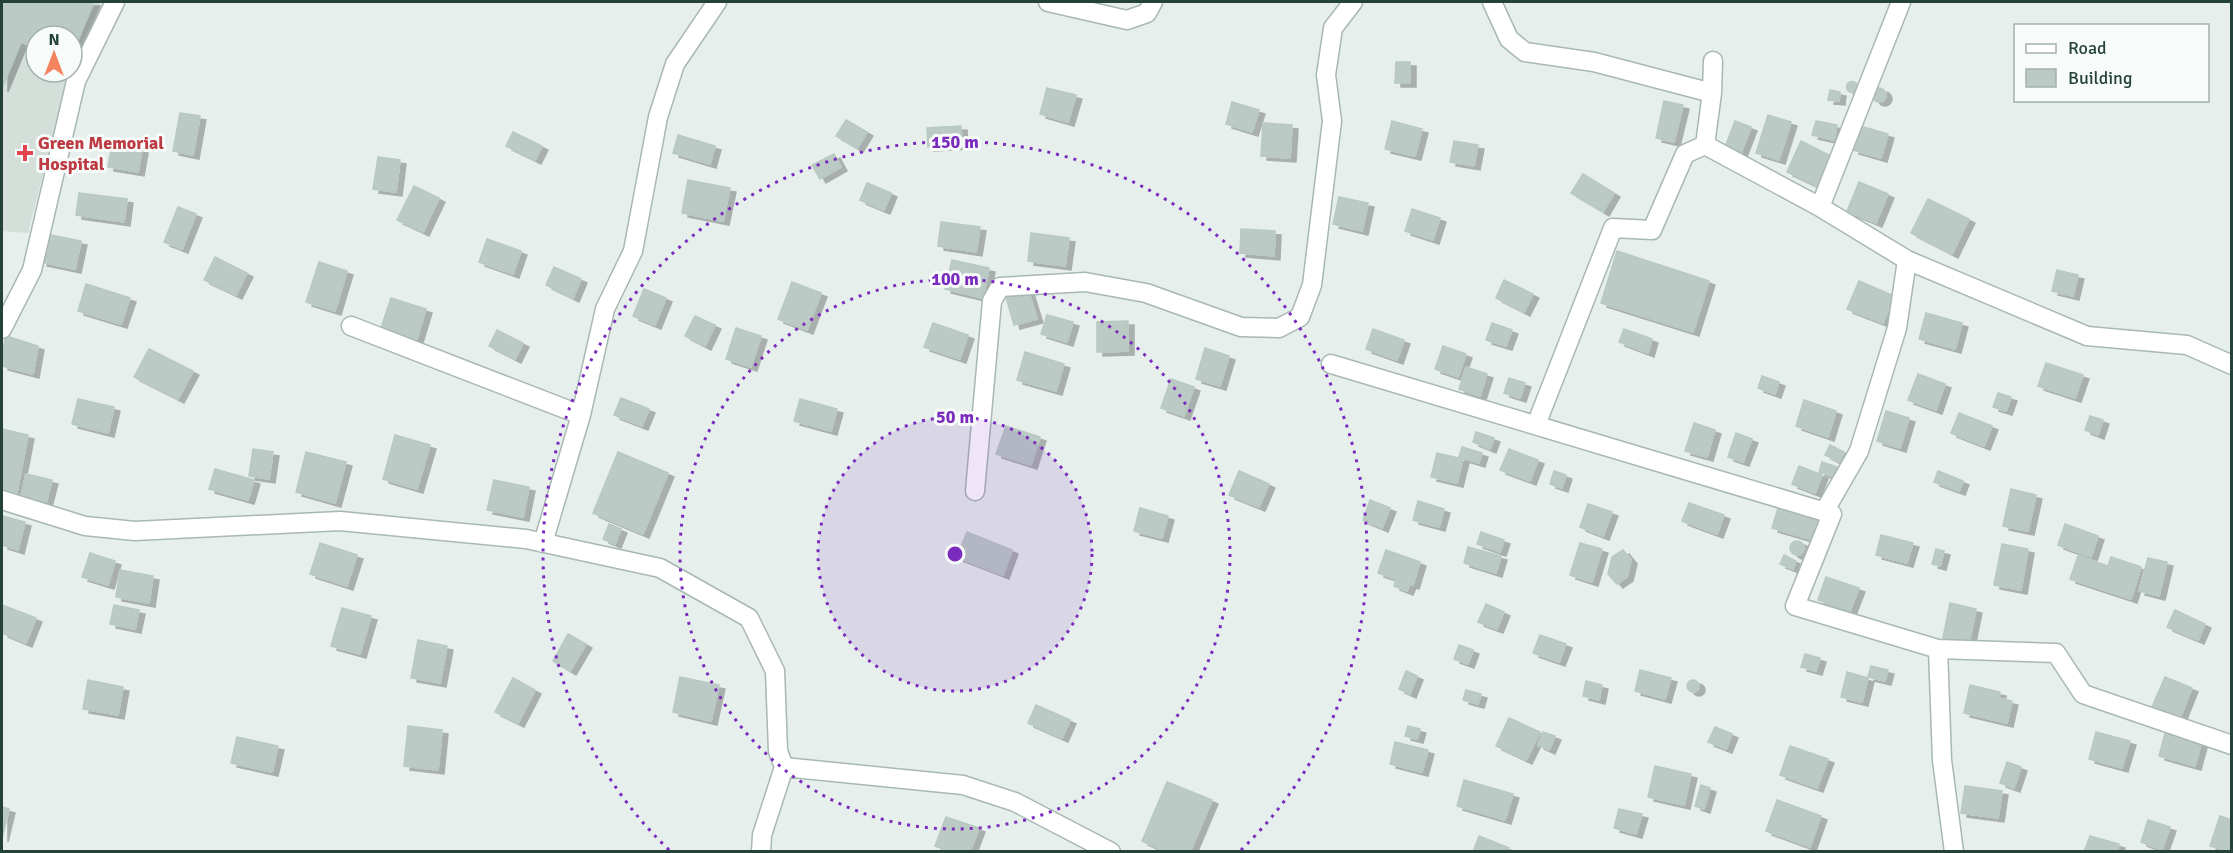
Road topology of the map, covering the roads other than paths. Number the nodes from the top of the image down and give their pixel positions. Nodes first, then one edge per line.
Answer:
1 (115, 2) edge
2 (717, 2) edge
3 (1048, 2) edge
4 (1153, 2) edge
5 (1353, 2) edge
6 (1492, 2) edge
7 (1901, 2) edge
8 (1713, 61) dead end
9 (1712, 93) junction
10 (1705, 145) junction
11 (1820, 207) junction
12 (1907, 260) junction
13 (351, 326) dead end
14 (2, 329) edge
15 (1331, 364) dead end
16 (2232, 365) edge
17 (581, 415) junction
18 (1536, 425) junction
19 (975, 491) dead end
20 (2, 500) edge
21 (1824, 512) junction
22 (543, 543) junction
23 (1938, 649) junction
24 (2232, 745) edge
25 (784, 767) junction
26 (761, 852) edge
27 (1111, 852) edge
28 (1953, 852) edge

1 - 14 street
2 - 17 street
3 - 4 street
5 - 19 street
6 - 9 street
7 - 11 street
8 - 9 street
9 - 10 street
10 - 11 street
10 - 18 street
11 - 12 street
12 - 16 street
12 - 21 street
13 - 17 street
15 - 18 street
17 - 22 street
18 - 21 street
20 - 22 street
21 - 23 street
22 - 25 street
23 - 24 street
23 - 28 street
25 - 26 street
25 - 27 street

